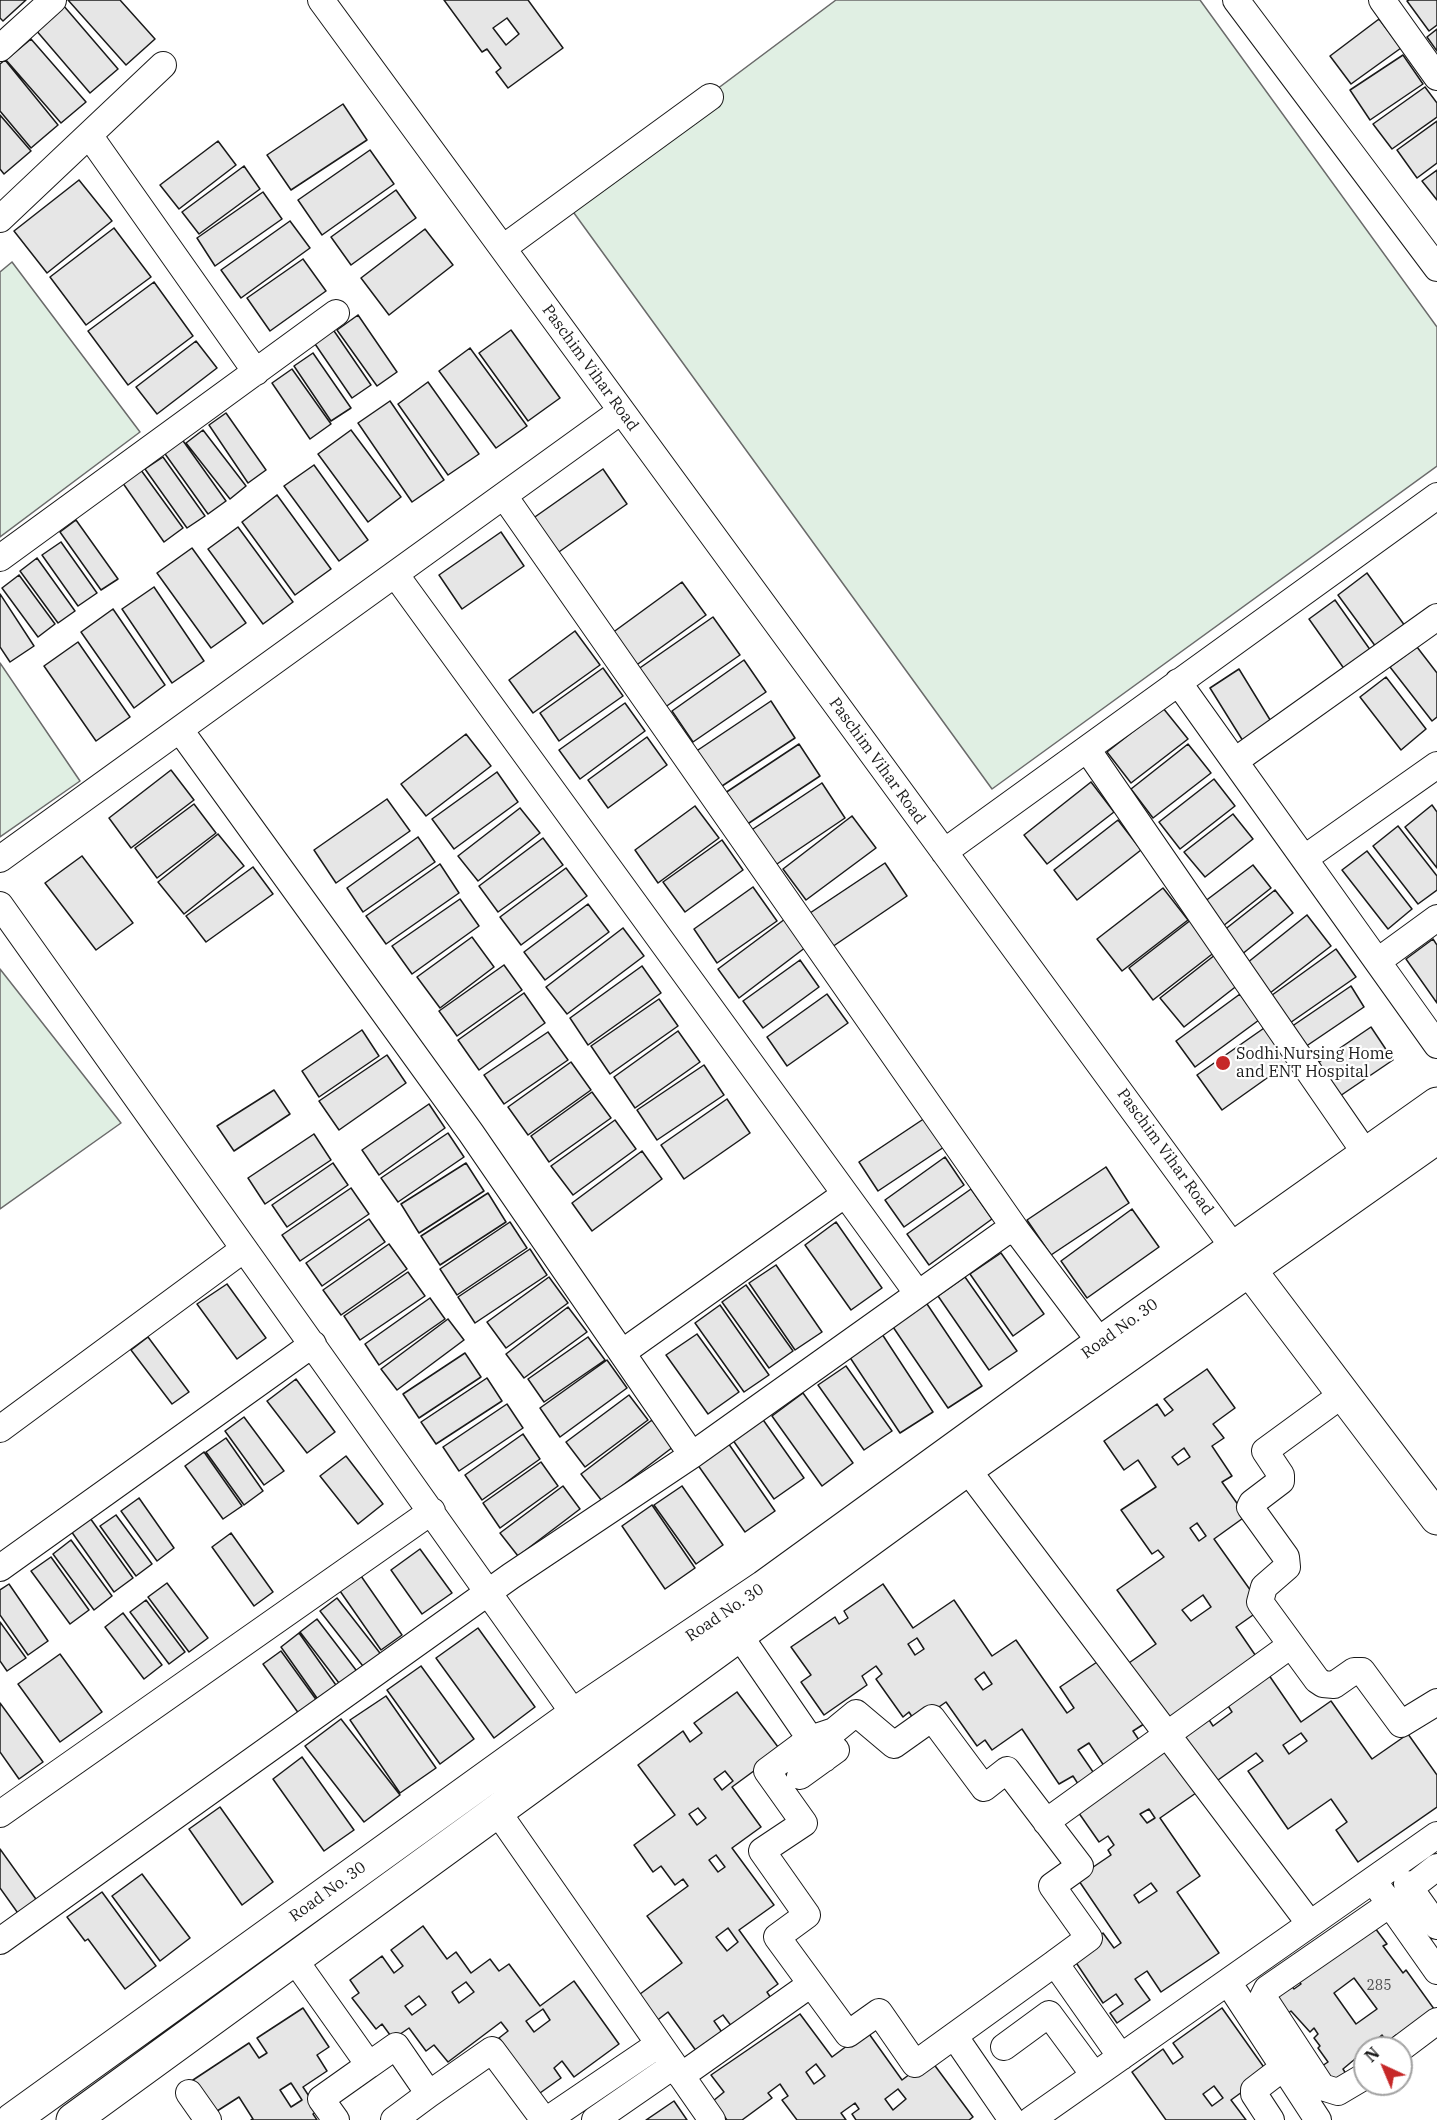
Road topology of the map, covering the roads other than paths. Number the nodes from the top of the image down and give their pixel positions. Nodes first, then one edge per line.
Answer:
1 (53, 0) edge
2 (321, 0) edge
3 (1236, 0) edge
4 (1382, 0) edge
5 (0, 48) edge
6 (163, 65) dead end
7 (1437, 77) edge
8 (710, 97) dead end
9 (89, 135) junction
10 (0, 219) edge
11 (503, 248) junction
12 (1437, 268) edge
13 (336, 313) dead end
14 (256, 372) junction
15 (621, 411) junction
16 (504, 496) junction
17 (1437, 496) edge
18 (0, 558) edge
19 (395, 574) junction
20 (1437, 617) edge
21 (1178, 682) junction
22 (180, 730) junction
23 (1087, 749) junction
24 (1235, 761) junction
25 (1437, 765) edge
26 (944, 852) junction
27 (1305, 858) junction
28 (0, 859) edge
29 (0, 905) edge
30 (1437, 918) edge
31 (1378, 961) junction
32 (1437, 1045) edge
33 (1437, 1104) edge
34 (1437, 1137) edge
35 (1366, 1154) junction
36 (844, 1194) junction
37 (1016, 1230) junction
38 (244, 1249) junction
39 (1241, 1259) junction
40 (918, 1294) junction
41 (1101, 1343) junction
42 (313, 1344) junction
43 (622, 1352) junction
44 (1343, 1394) junction
45 (0, 1429) edge
46 (692, 1455) junction
47 (967, 1469) junction
48 (432, 1511) junction
49 (1437, 1518) edge
50 (0, 1568) edge
51 (487, 1594) junction
52 (739, 1635) junction
53 (1291, 1645) junction
54 (1437, 1702) edge
55 (574, 1715) junction
56 (859, 1733) dead end
57 (1167, 1734) junction
58 (595, 1740) junction
59 (817, 1749) junction
60 (800, 1776) dead end
61 (497, 1811) junction
62 (0, 1814) edge
63 (1046, 1822) junction
64 (1437, 1835) edge
65 (1437, 1868) edge
66 (1373, 1880) junction
67 (1390, 1904) junction
68 (1310, 1924) junction
69 (1437, 1926) edge
70 (0, 1941) edge
71 (256, 1944) junction
72 (1055, 1963) junction
73 (285, 1966) junction
74 (1437, 1971) edge
75 (1228, 1982) junction
76 (811, 1984) junction
77 (1437, 2021) edge
78 (955, 2037) junction
79 (1413, 2039) edge
80 (658, 2043) junction
81 (1004, 2047) dead end
82 (1121, 2057) junction
83 (369, 2065) junction
84 (1284, 2067) junction
85 (677, 2071) junction
86 (1094, 2075) junction
87 (1353, 2083) edge
88 (189, 2092) dead end
89 (429, 2094) junction
90 (1028, 2119) edge
91 (12, 2120) edge
92 (73, 2120) edge
93 (208, 2120) edge
94 (336, 2120) edge
95 (394, 2120) edge
96 (545, 2120) edge
97 (595, 2120) edge
98 (712, 2120) edge
99 (1271, 2120) edge
100 (1318, 2120) edge

1 - 5 street
2 - 11 street, Paschim Vihar Road
3 - 12 street
4 - 7 street
6 - 9 street
8 - 11 street
9 - 10 street
9 - 14 street
11 - 15 street, Paschim Vihar Road
13 - 14 street
14 - 18 street
15 - 16 street
15 - 26 street, Paschim Vihar Road
16 - 19 street
16 - 37 street
17 - 21 street
19 - 22 street
19 - 36 street
20 - 24 street
21 - 23 street
21 - 24 street
22 - 28 street
22 - 43 street
23 - 26 street
23 - 35 street
24 - 27 street
25 - 27 street
26 - 39 street, Paschim Vihar Road
27 - 31 street
29 - 38 street
30 - 31 street
31 - 32 street
33 - 35 street, Road No. 30
34 - 39 street, Road No. 30
35 - 39 street, Road No. 30
36 - 40 street
36 - 43 street
37 - 40 street
37 - 41 street
38 - 42 street
38 - 45 street
39 - 41 street, Road No. 30
39 - 44 street, Paschim Vihar Road
39 - 47 street, Road No. 30
40 - 46 street
41 - 55 street, Road No. 30
42 - 48 street
42 - 50 street
43 - 46 street
44 - 49 street, Paschim Vihar Road
44 - 53 street
46 - 51 street
47 - 52 street, Road No. 30
47 - 57 street
48 - 51 street
48 - 62 street
51 - 55 street
51 - 70 street
52 - 58 street, Road No. 30
52 - 59 street
53 - 54 street
53 - 57 street
55 - 58 street
55 - 71 street, Road No. 30
56 - 59 street
57 - 63 street
57 - 68 street
58 - 61 street, Road No. 30
59 - 60 street
59 - 63 street
59 - 76 street
61 - 73 street, Road No. 30
61 - 80 street
63 - 72 street
64 - 66 street
65 - 69 street
66 - 67 street
66 - 68 street
67 - 74 street
67 - 87 street
68 - 75 street
71 - 73 street
71 - 91 street, Road No. 30
72 - 78 street
72 - 82 street
73 - 83 street
73 - 92 street, Road No. 30
75 - 82 street
75 - 84 street
76 - 78 street
76 - 85 street
77 - 79 street
78 - 90 street
80 - 85 street
80 - 96 street
81 - 86 street
82 - 86 street
83 - 89 street
83 - 94 street
84 - 99 street
84 - 100 street
85 - 97 street
85 - 98 street
86 - 90 street
88 - 93 street
89 - 95 street
89 - 96 street

